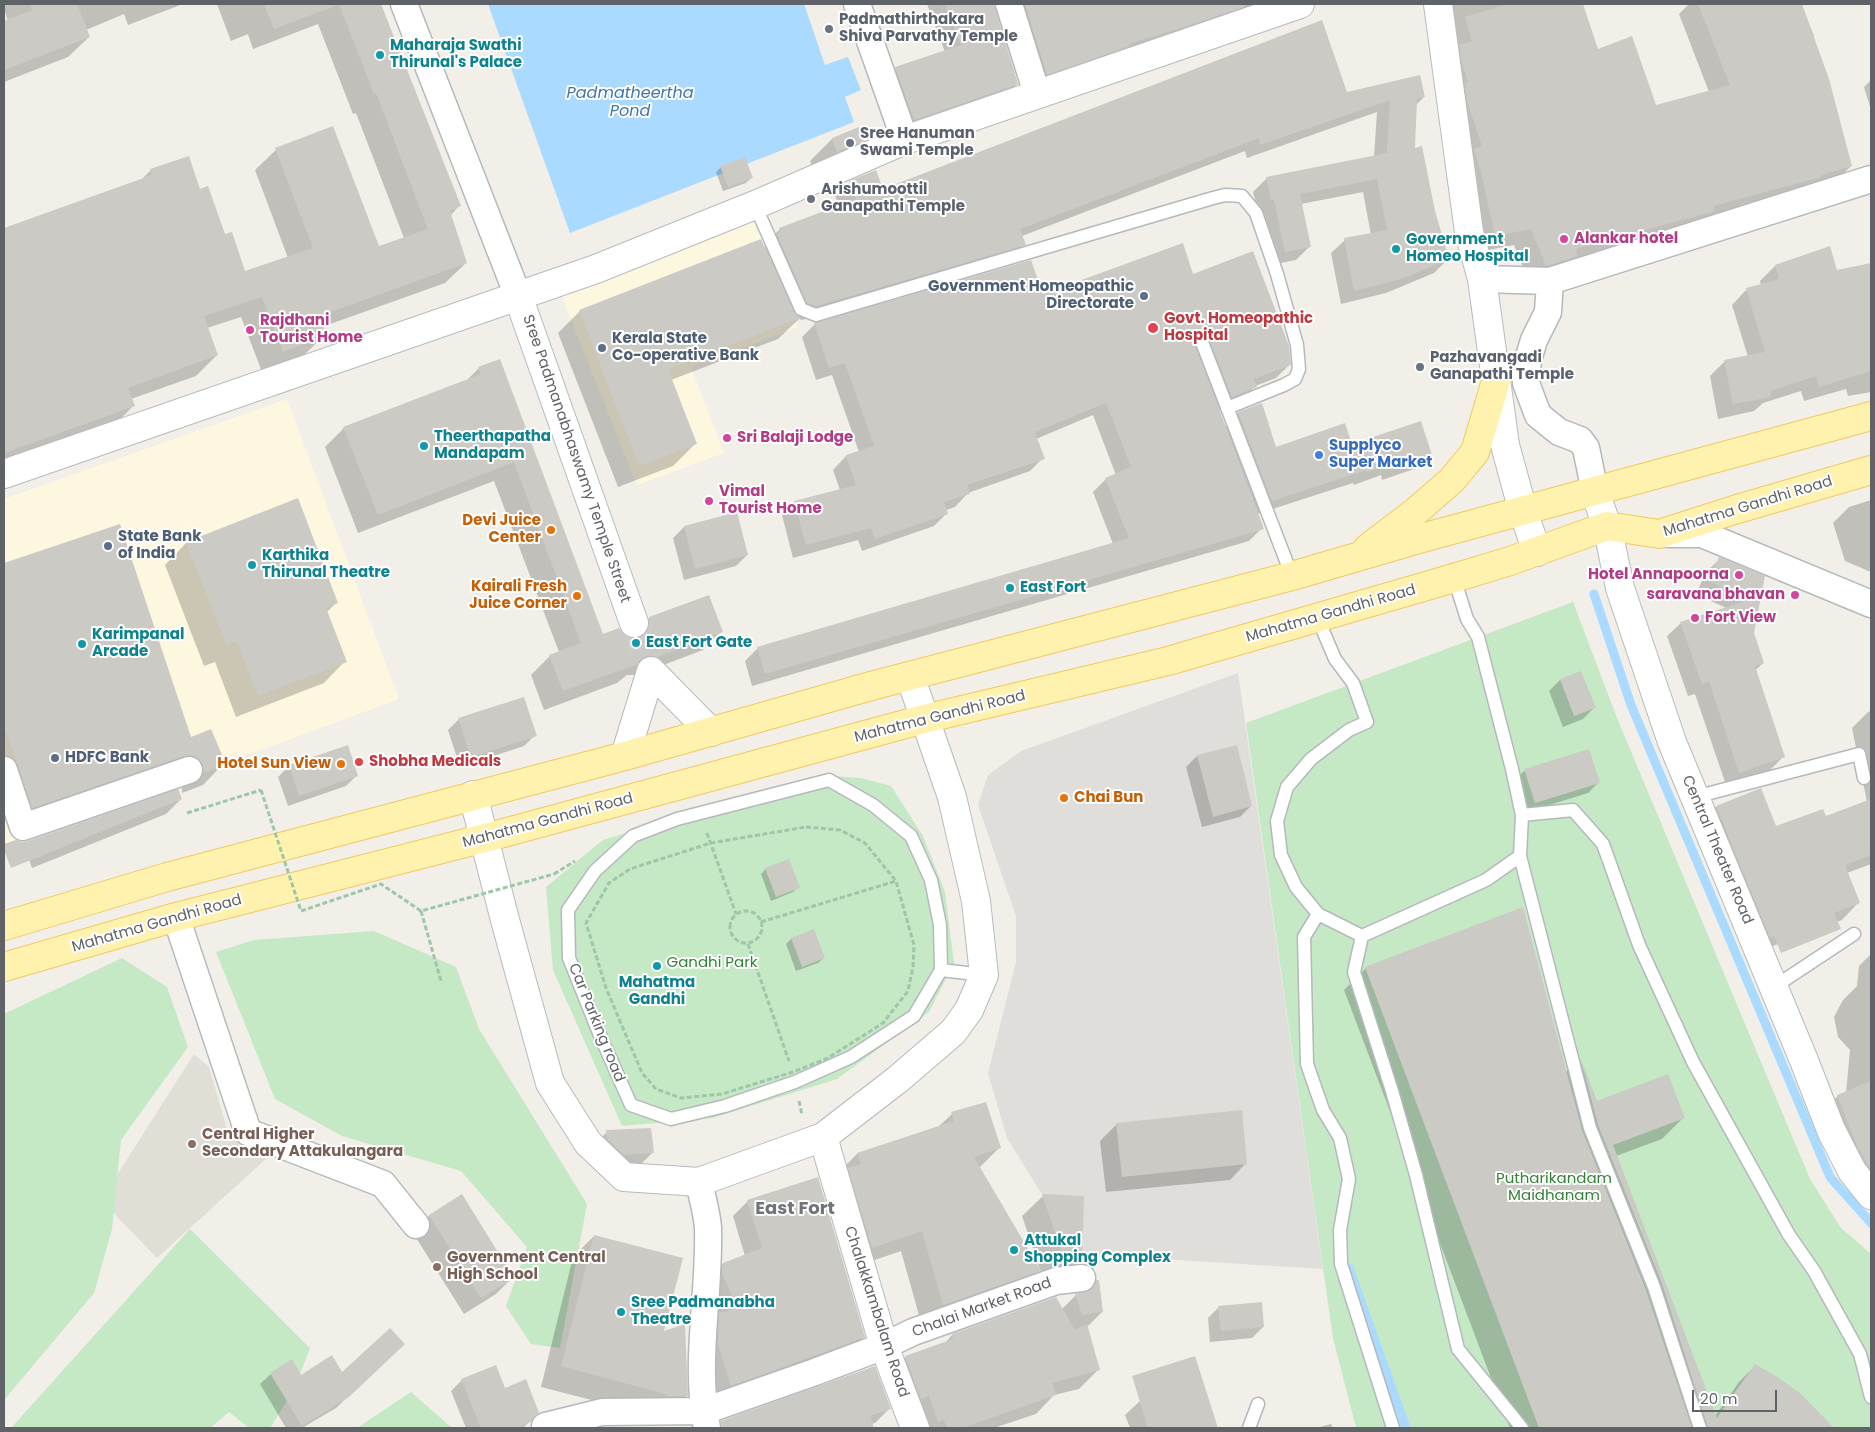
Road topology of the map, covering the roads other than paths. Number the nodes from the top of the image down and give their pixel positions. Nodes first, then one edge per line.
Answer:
1 (404, 4) edge
2 (857, 4) edge
3 (1009, 4) edge
4 (1300, 4) edge
5 (1438, 4) edge
6 (1037, 94) junction
7 (905, 140) junction
8 (1871, 179) edge
9 (755, 206) junction
10 (1482, 279) junction
11 (1550, 281) junction
12 (518, 296) junction
13 (1200, 336) dead end
14 (1496, 381) junction
15 (1227, 408) junction
16 (1871, 416) edge
17 (1871, 470) edge
18 (4, 474) edge
19 (1595, 492) junction
20 (1523, 511) junction
21 (1607, 526) junction
22 (1660, 534) junction
23 (1537, 552) junction
24 (1355, 558) junction
25 (1292, 576) junction
26 (1454, 578) junction
27 (1871, 604) edge
28 (1318, 619) junction
29 (634, 623) tunnel mouth
30 (910, 676) junction
31 (924, 719) junction
32 (711, 732) junction
33 (625, 756) junction
34 (4, 770) edge
35 (189, 770) dead end
36 (1864, 778) dead end
37 (473, 795) junction
38 (1695, 797) junction
39 (1522, 815) junction
40 (485, 838) junction
41 (1520, 856) junction
42 (1318, 914) junction
43 (176, 917) junction
44 (4, 926) edge
45 (1854, 934) dead end
46 (1362, 936) junction
47 (4, 967) edge
48 (941, 970) junction
49 (984, 975) junction
50 (1774, 987) junction
51 (816, 1140) junction
52 (699, 1182) junction
53 (1871, 1195) edge
54 (416, 1225) dead end
55 (1082, 1278) dead end
56 (884, 1346) junction
57 (1868, 1370) edge
58 (1871, 1397) edge
59 (1258, 1404) dead end
60 (706, 1420) edge
61 (545, 1428) edge
62 (915, 1428) edge
63 (1249, 1428) edge
64 (1393, 1428) edge
65 (1522, 1428) edge
66 (1700, 1428) edge

1 - 12 street
2 - 7 street
3 - 6 street
4 - 6 street
5 - 10 street
6 - 7 street
7 - 9 street
8 - 11 street
9 - 12 street
9 - 15 lane
10 - 11 street
10 - 14 street
11 - 19 street
12 - 18 street
12 - 29 street, Sree Padmanabhaswamy Temple Street
13 - 15 lane
14 - 20 street
14 - 24 main road
15 - 25 lane
16 - 19 main road
17 - 22 main road, Mahatma Gandhi Road
19 - 20 main road
19 - 21 street, Central Theater Road
20 - 23 street
20 - 24 main road
21 - 22 main road, Mahatma Gandhi Road
21 - 23 main road, Mahatma Gandhi Road
21 - 38 street, Central Theater Road
22 - 27 street
23 - 26 main road, Mahatma Gandhi Road
24 - 25 main road
25 - 30 main road
26 - 28 main road, Mahatma Gandhi Road
26 - 39 lane
28 - 31 main road, Mahatma Gandhi Road
28 - 42 lane
30 - 31 street
30 - 32 main road
31 - 40 main road, Mahatma Gandhi Road
31 - 49 street
32 - 33 main road
32 - 33 street
33 - 37 main road
34 - 35 street
36 - 38 lane
37 - 40 street
37 - 44 main road
38 - 50 street, Central Theater Road
39 - 41 lane
39 - 57 lane
40 - 43 main road, Mahatma Gandhi Road
40 - 52 street
41 - 46 lane
41 - 66 lane
42 - 46 lane
42 - 64 lane
43 - 47 main road, Mahatma Gandhi Road
43 - 54 street
45 - 50 lane
46 - 65 lane
48 - 48 lane, Car Parking road
48 - 49 lane
49 - 51 street
50 - 53 street, Central Theater Road
51 - 52 street
51 - 56 street, Chalakkambalam Road
52 - 60 street
55 - 56 street, Chalai Market Road
56 - 60 street, Chalai Market Road
56 - 62 street, Chalakkambalam Road
57 - 58 lane
59 - 63 lane
60 - 61 street, Chalai Market Road

